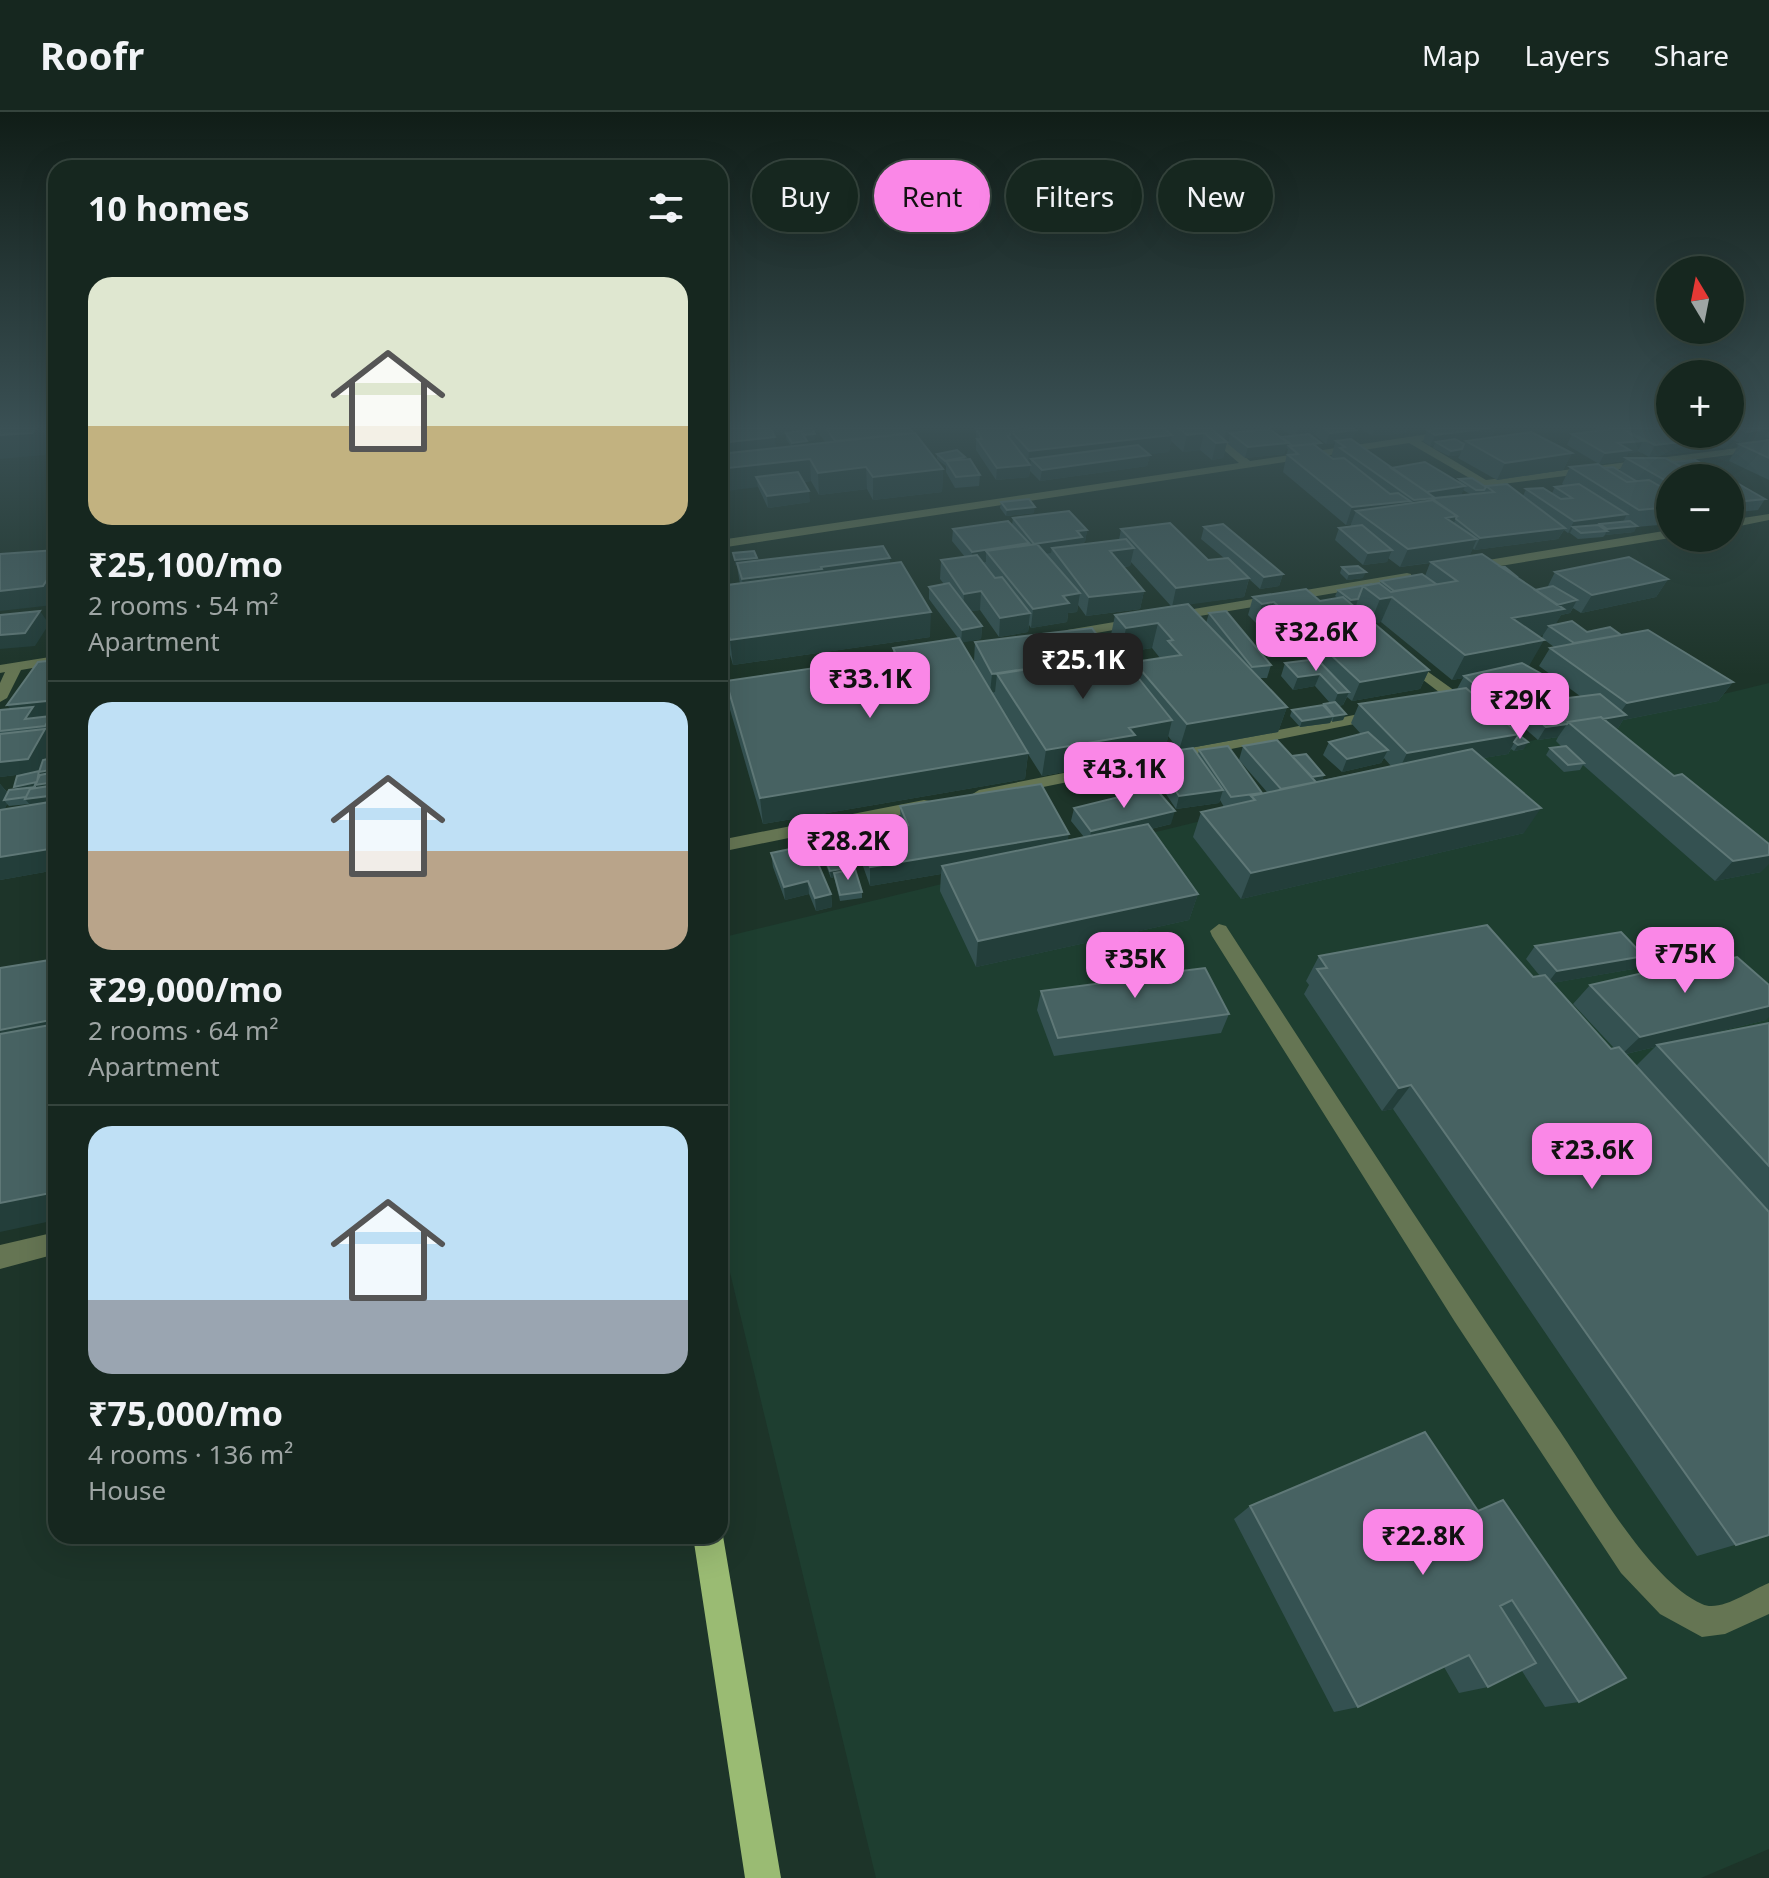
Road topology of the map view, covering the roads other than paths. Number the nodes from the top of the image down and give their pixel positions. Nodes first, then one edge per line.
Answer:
1 (944, 510) edge
2 (1769, 517) edge
3 (1744, 521) edge
4 (1563, 534) edge
5 (1656, 536) edge
6 (728, 543) edge
7 (1584, 548) junction
8 (1459, 569) edge
9 (1428, 574) edge
10 (1319, 592) junction
11 (1332, 602) edge
12 (1162, 618) edge
13 (1146, 621) edge
14 (1051, 636) edge
15 (1394, 651) edge
16 (48, 661) edge
17 (8, 668) edge
18 (0, 698) edge
19 (1441, 703) edge
20 (1394, 712) edge
21 (728, 844) edge
22 (1219, 931) dead end
23 (48, 1245) edge
24 (0, 1257) edge
25 (709, 1544) edge
26 (1769, 1598) edge
27 (763, 1878) edge

1 - 6 street
2 - 3 street
4 - 7 street
5 - 7 street
7 - 8 street
9 - 10 street
10 - 11 street
10 - 12 street
13 - 14 street
15 - 19 street
16 - 17 street
17 - 18 street
20 - 21 street
22 - 26 street
23 - 24 street
25 - 27 main road

